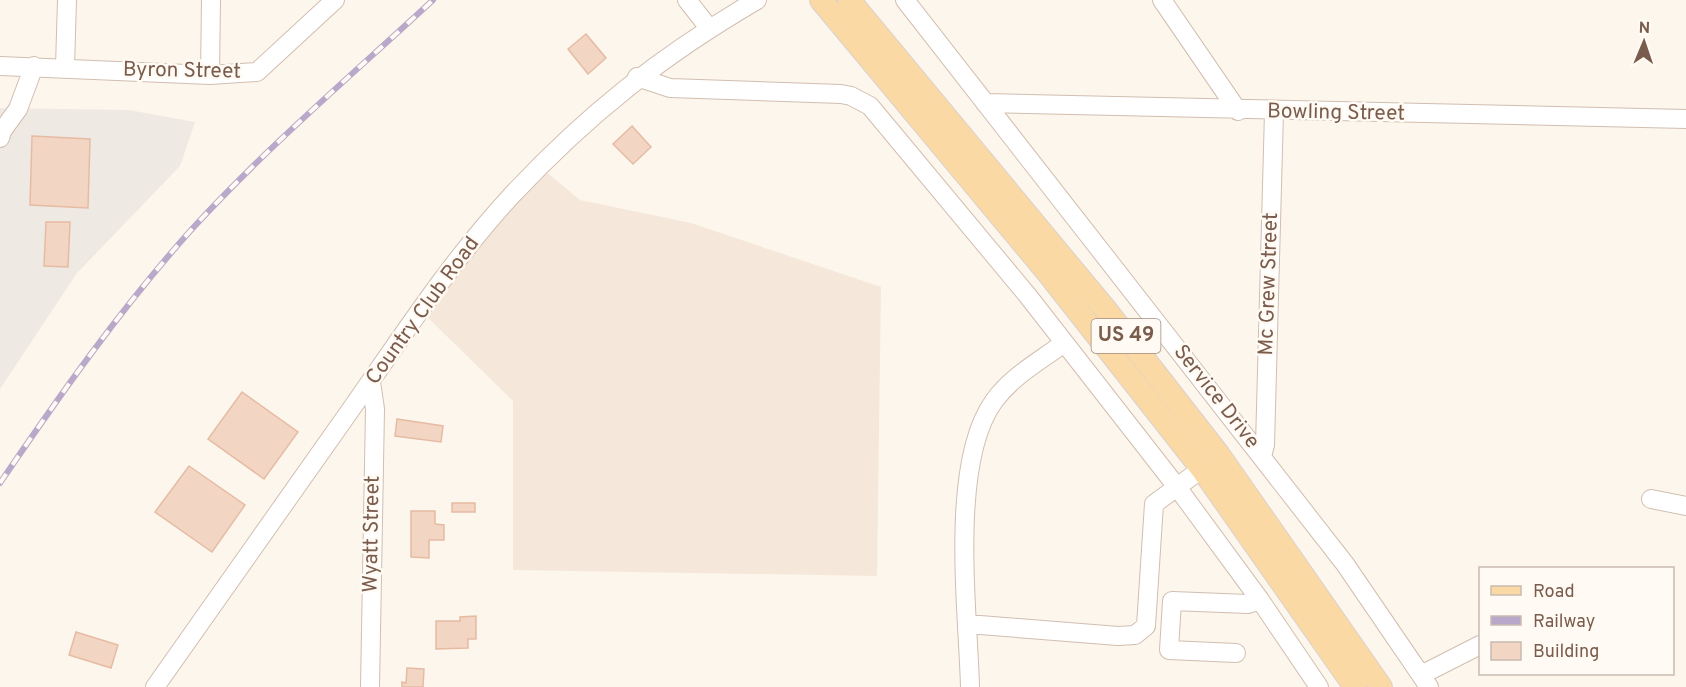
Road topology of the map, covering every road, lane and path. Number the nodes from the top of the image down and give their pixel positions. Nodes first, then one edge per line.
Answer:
1 (67, 0) edge
2 (211, 0) edge
3 (335, 0) edge
4 (687, 0) edge
5 (757, 0) edge
6 (821, 0) edge
7 (849, 0) edge
8 (905, 0) edge
9 (1162, 0) edge
10 (709, 28) junction
11 (0, 66) edge
12 (34, 66) junction
13 (65, 67) junction
14 (210, 75) junction
15 (637, 77) junction
16 (985, 103) junction
17 (1238, 111) junction
18 (1274, 112) junction
19 (1686, 119) edge
20 (0, 138) edge
21 (1064, 343) junction
22 (371, 382) junction
23 (1262, 456) junction
24 (1210, 462) junction
25 (1177, 488) junction
26 (1651, 499) dead end
27 (1686, 506) edge
28 (1260, 600) junction
29 (967, 624) junction
30 (1479, 646) edge
31 (1236, 653) dead end
32 (1425, 681) edge
33 (155, 687) edge
34 (370, 687) edge
35 (970, 687) edge
36 (1319, 687) edge
37 (1355, 687) edge
38 (1381, 687) edge

1 - 13 street
2 - 14 street
3 - 14 street, Byron Street
4 - 10 street
5 - 10 street, Country Club Road
6 - 24 main road, US 49
7 - 24 main road, US 49
8 - 16 street, Service Drive
9 - 17 street
10 - 15 street, Country Club Road
11 - 12 street, Byron Street
12 - 13 street, Byron Street
12 - 20 street
13 - 14 street, Byron Street
15 - 21 street
15 - 22 street, Country Club Road
16 - 17 street, Bowling Street
16 - 23 street, Service Drive
17 - 18 street, Bowling Street
18 - 19 street, Bowling Street
18 - 23 street, Mc Grew Street
21 - 25 street
21 - 29 street
22 - 33 street, Country Club Road
22 - 34 street, Wyatt Street
23 - 32 street, Service Drive
24 - 25 street
24 - 37 main road, US 49
24 - 38 main road, US 49
25 - 28 street
25 - 29 street
26 - 27 street
28 - 31 street
28 - 36 street
29 - 35 street
30 - 32 street

